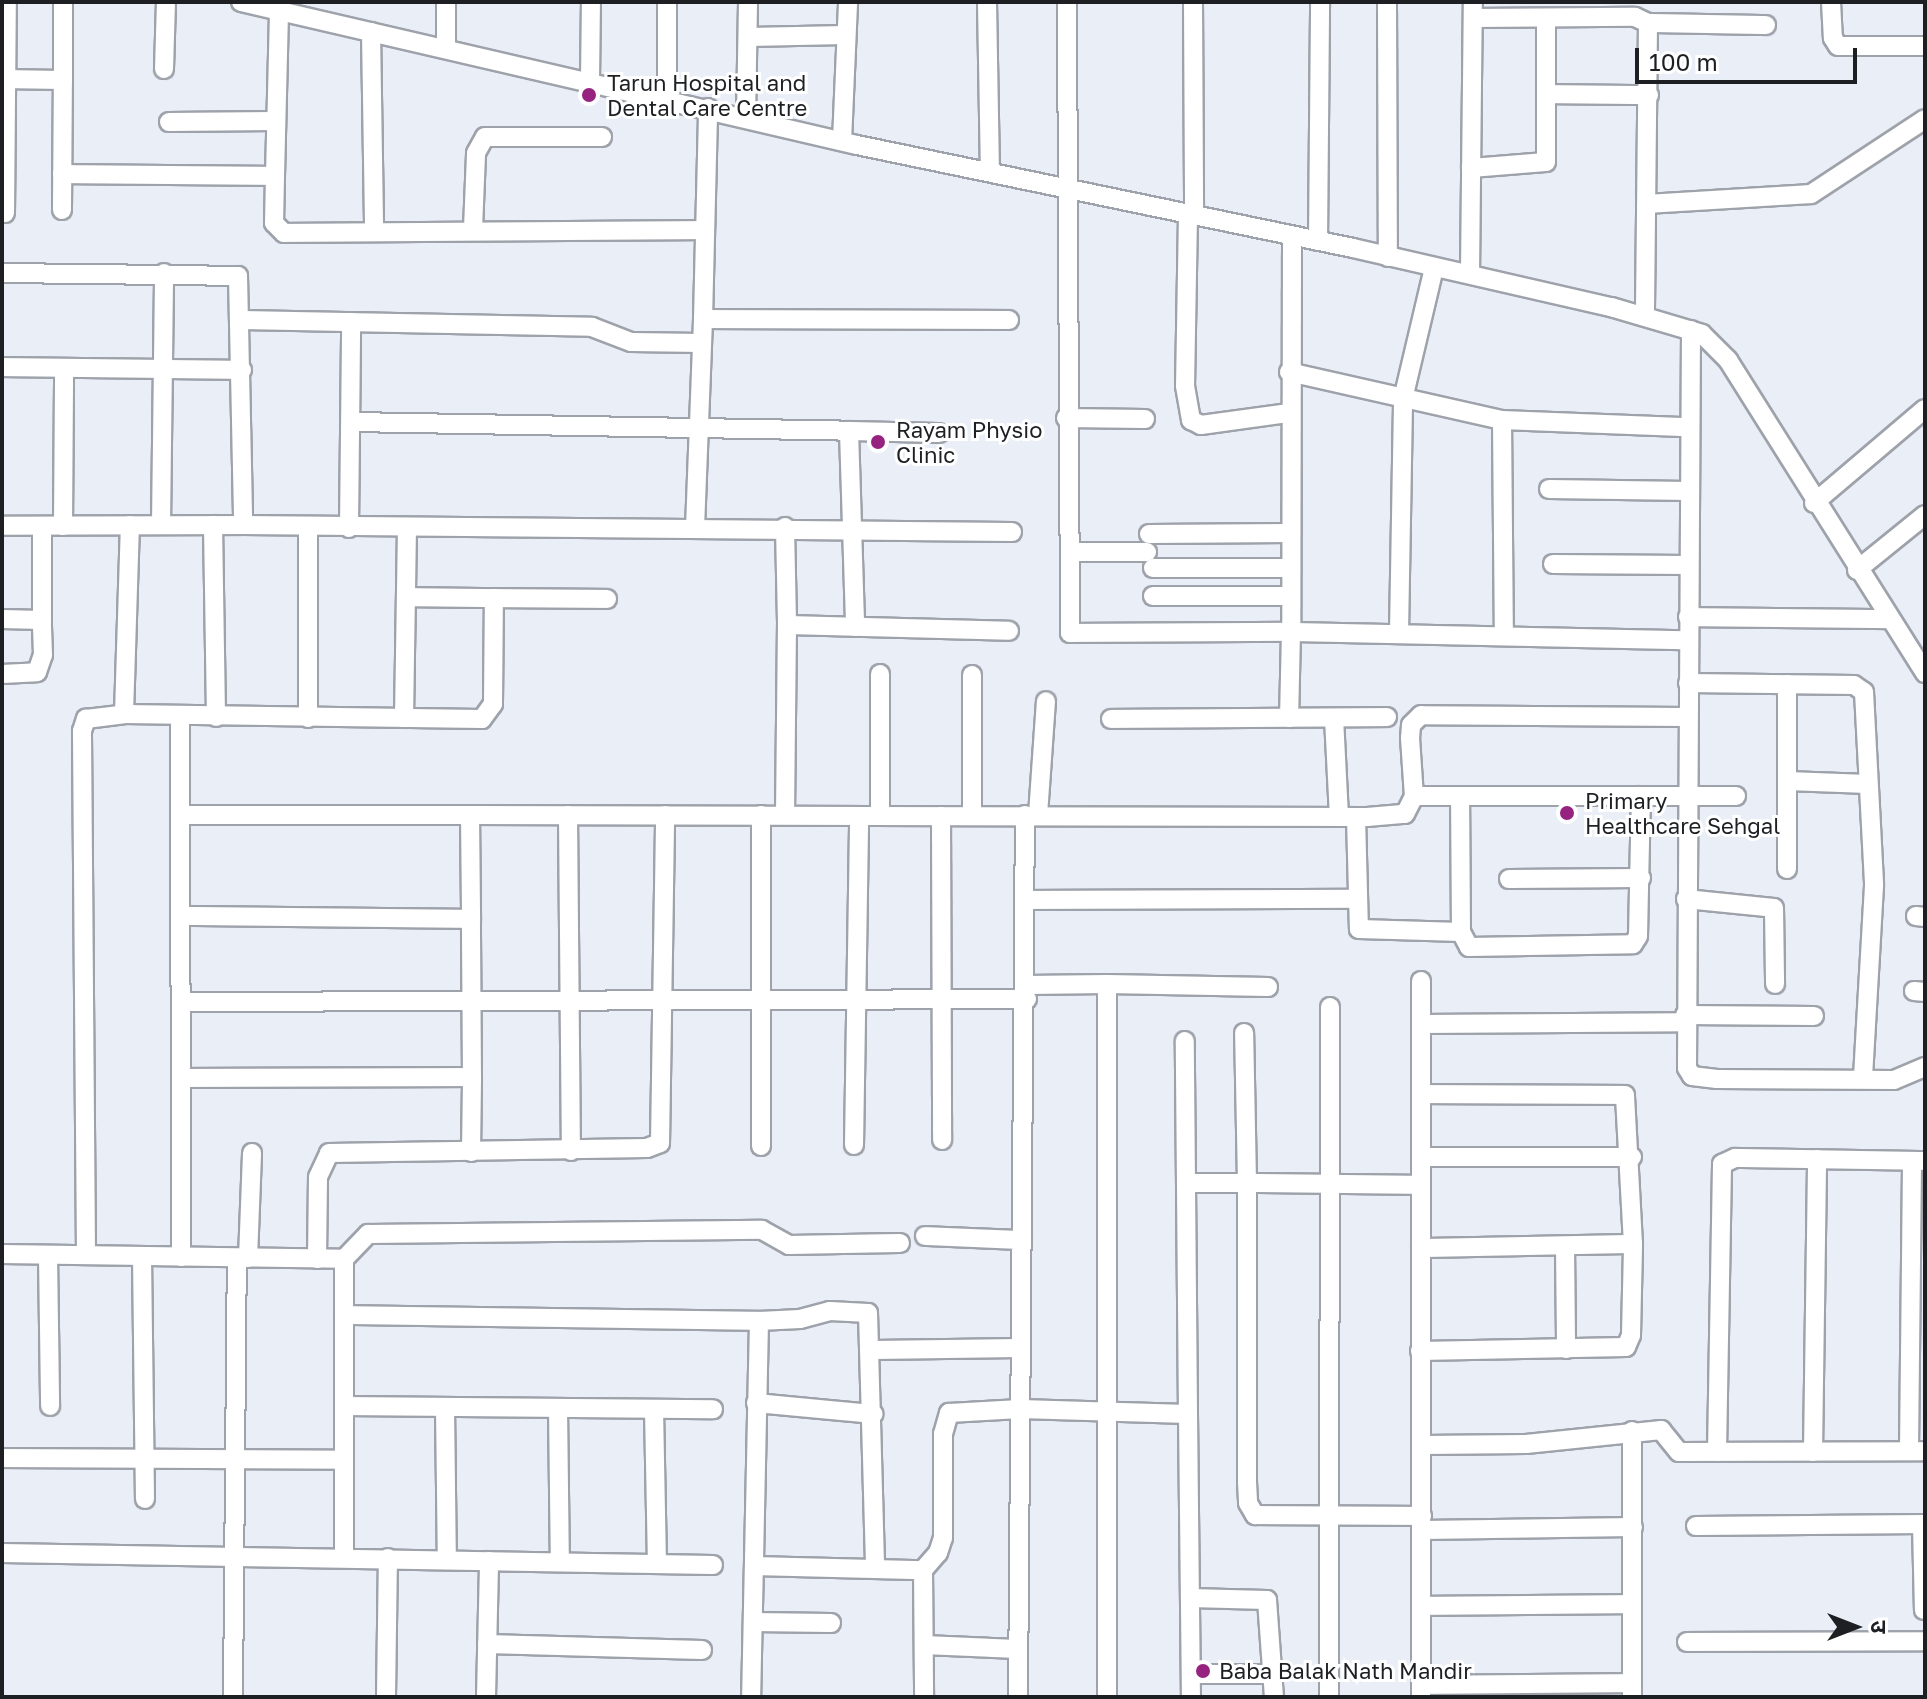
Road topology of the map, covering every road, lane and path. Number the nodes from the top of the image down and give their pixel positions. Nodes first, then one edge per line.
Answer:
1 (7, 2) edge
2 (63, 2) edge
3 (166, 2) edge
4 (241, 2) edge
5 (446, 2) edge
6 (591, 2) edge
7 (667, 2) edge
8 (748, 2) edge
9 (848, 2) edge
10 (987, 2) edge
11 (1067, 2) edge
12 (1193, 2) edge
13 (1320, 2) edge
14 (1387, 2) edge
15 (1831, 2) edge
16 (1473, 10) edge
17 (279, 11) junction
18 (315, 11) edge
19 (1546, 18) junction
20 (1648, 23) junction
21 (1766, 25) dead end
22 (371, 32) junction
23 (846, 35) junction
24 (748, 37) junction
25 (1925, 46) edge
26 (446, 49) junction
27 (164, 69) dead end
28 (4, 79) edge
29 (63, 80) junction
30 (590, 80) junction
31 (1547, 94) junction
32 (1649, 95) junction
33 (667, 99) junction
34 (708, 108) junction
35 (746, 118) junction
36 (1925, 119) edge
37 (275, 121) junction
38 (169, 122) dead end
39 (602, 137) dead end
40 (842, 141) junction
41 (1471, 168) junction
42 (990, 172) junction
43 (62, 174) junction
44 (275, 176) junction
45 (1066, 188) junction
46 (1647, 204) junction
47 (62, 210) dead end
48 (5, 213) dead end
49 (1191, 216) junction
50 (473, 229) junction
51 (705, 230) junction
52 (374, 231) junction
53 (1292, 237) junction
54 (1318, 241) junction
55 (1388, 257) junction
56 (1434, 268) junction
57 (2, 273) edge
58 (164, 273) junction
59 (1470, 274) junction
60 (1645, 316) junction
61 (703, 319) junction
62 (242, 320) junction
63 (1009, 320) dead end
64 (351, 322) junction
65 (1691, 330) junction
66 (702, 343) junction
67 (2, 367) edge
68 (64, 368) junction
69 (163, 369) junction
70 (242, 370) junction
71 (1289, 372) junction
72 (1403, 399) junction
73 (1925, 409) edge
74 (1289, 413) junction
75 (1066, 418) junction
76 (1145, 419) dead end
77 (1502, 420) junction
78 (351, 422) junction
79 (1688, 427) junction
80 (849, 431) junction
81 (700, 432) junction
82 (939, 433) dead end
83 (1549, 489) dead end
84 (1688, 491) junction
85 (1814, 503) junction
86 (1925, 515) edge
87 (130, 525) junction
88 (161, 525) junction
89 (213, 525) junction
90 (243, 525) junction
91 (2, 526) edge
92 (42, 526) junction
93 (63, 526) junction
94 (785, 527) junction
95 (308, 528) junction
96 (349, 528) junction
97 (407, 528) junction
98 (695, 528) junction
99 (852, 528) junction
100 (1012, 532) dead end
101 (1290, 533) junction
102 (1070, 552) junction
103 (1150, 552) junction
104 (1553, 564) dead end
105 (1688, 565) junction
106 (1290, 568) junction
107 (1857, 570) junction
108 (1153, 596) dead end
109 (1291, 596) junction
110 (406, 597) junction
111 (494, 598) junction
112 (607, 599) dead end
113 (1688, 617) junction
114 (2, 619) edge
115 (1889, 619) junction
116 (42, 620) junction
117 (787, 625) junction
118 (855, 627) junction
119 (1009, 631) dead end
120 (1291, 632) junction
121 (1399, 633) junction
122 (1504, 635) junction
123 (1687, 640) junction
124 (1925, 673) edge
125 (2, 674) edge
126 (880, 674) dead end
127 (972, 675) dead end
128 (1688, 683) junction
129 (1787, 684) junction
130 (1046, 701) dead end
131 (124, 714) junction
132 (180, 717) junction
133 (216, 717) junction
134 (1387, 717) dead end
135 (1687, 717) junction
136 (308, 718) junction
137 (404, 718) junction
138 (1289, 718) junction
139 (1334, 718) junction
140 (1111, 719) dead end
141 (1787, 781) junction
142 (1868, 784) junction
143 (1414, 796) junction
144 (1460, 796) junction
145 (1641, 796) junction
146 (1687, 796) junction
147 (1736, 796) dead end
148 (180, 815) junction
149 (470, 815) junction
150 (568, 815) junction
151 (665, 815) junction
152 (761, 815) junction
153 (785, 815) junction
154 (1031, 815) junction
155 (859, 816) junction
156 (880, 816) junction
157 (941, 816) junction
158 (972, 816) junction
159 (1347, 817) junction
160 (1787, 869) dead end
161 (1641, 878) junction
162 (1509, 879) dead end
163 (1357, 899) junction
164 (1686, 899) junction
165 (1025, 900) junction
166 (180, 916) junction
167 (471, 919) junction
168 (1461, 932) junction
169 (1421, 981) dead end
170 (1107, 984) junction
171 (1775, 984) dead end
172 (1268, 987) dead end
173 (1027, 992) junction
174 (856, 999) junction
175 (941, 999) junction
176 (571, 1000) junction
177 (663, 1000) junction
178 (761, 1000) junction
179 (472, 1001) junction
180 (181, 1002) junction
181 (1330, 1007) dead end
182 (1814, 1016) dead end
183 (1685, 1018) junction
184 (1421, 1024) junction
185 (1244, 1033) dead end
186 (1185, 1041) dead end
187 (1925, 1067) edge
188 (472, 1077) junction
189 (181, 1078) junction
190 (1863, 1079) junction
191 (1421, 1094) junction
192 (942, 1140) dead end
193 (854, 1145) dead end
194 (761, 1146) dead end
195 (571, 1151) junction
196 (471, 1152) junction
197 (252, 1153) dead end
198 (1421, 1157) junction
199 (1632, 1157) junction
200 (1817, 1159) junction
201 (1918, 1161) edge
202 (1190, 1183) junction
203 (1247, 1183) junction
204 (1331, 1184) junction
205 (1421, 1185) junction
206 (925, 1236) dead end
207 (1022, 1240) junction
208 (900, 1243) dead end
209 (1633, 1244) junction
210 (1565, 1246) junction
211 (1421, 1248) junction
212 (2, 1254) edge
213 (48, 1255) junction
214 (86, 1255) junction
215 (142, 1256) junction
216 (181, 1257) junction
217 (243, 1258) junction
218 (317, 1259) junction
219 (344, 1259) junction
220 (1917, 1285) edge
221 (344, 1315) junction
222 (759, 1321) junction
223 (1020, 1348) junction
224 (1566, 1349) junction
225 (873, 1350) junction
226 (1420, 1351) junction
227 (756, 1403) junction
228 (50, 1406) dead end
229 (344, 1406) junction
230 (445, 1407) junction
231 (558, 1408) junction
232 (654, 1409) junction
233 (713, 1409) dead end
234 (1020, 1409) junction
235 (1107, 1412) junction
236 (1917, 1413) edge
237 (873, 1414) junction
238 (1188, 1414) junction
239 (1632, 1431) junction
240 (1423, 1445) junction
241 (1917, 1451) edge
242 (1717, 1452) junction
243 (1813, 1452) junction
244 (2, 1458) edge
245 (143, 1459) junction
246 (238, 1459) junction
247 (344, 1460) junction
248 (145, 1499) dead end
249 (1327, 1517) junction
250 (1422, 1523) junction
251 (1924, 1524) edge
252 (1696, 1526) dead end
253 (1633, 1527) junction
254 (2, 1553) edge
255 (238, 1555) junction
256 (344, 1557) junction
257 (388, 1558) junction
258 (447, 1560) junction
259 (489, 1561) junction
260 (560, 1562) junction
261 (657, 1564) junction
262 (713, 1565) dead end
263 (754, 1566) junction
264 (875, 1569) junction
265 (923, 1570) junction
266 (1190, 1598) junction
267 (1632, 1604) junction
268 (1422, 1606) junction
269 (1924, 1610) edge
270 (753, 1622) junction
271 (831, 1623) dead end
272 (1925, 1641) edge
273 (1687, 1642) dead end
274 (487, 1644) junction
275 (924, 1645) junction
276 (1018, 1649) junction
277 (702, 1650) dead end
278 (1191, 1674) junction
279 (1273, 1674) junction
280 (1632, 1690) edge
281 (1421, 1691) edge
282 (233, 1697) edge
283 (386, 1697) edge
284 (486, 1697) edge
285 (751, 1697) edge
286 (924, 1697) edge
287 (1018, 1697) edge
288 (1107, 1697) edge
289 (1191, 1697) edge
290 (1274, 1697) edge
291 (1329, 1697) edge

1 - 28 street
2 - 29 street
3 - 27 street
4 - 17 street
5 - 26 street
6 - 30 street
7 - 33 street
8 - 24 street
9 - 23 street
10 - 42 street
11 - 45 street
12 - 49 street
13 - 54 street
14 - 55 street
15 - 25 street
16 - 19 street
16 - 41 street
17 - 18 street
17 - 37 street
18 - 22 street
19 - 20 street
19 - 31 street
20 - 21 street
20 - 32 street
22 - 26 street
22 - 52 street
23 - 24 street
23 - 40 street
24 - 35 street
26 - 30 street
28 - 29 street
28 - 48 street
29 - 43 street
30 - 33 street
31 - 32 street
31 - 41 street
32 - 46 street
33 - 34 street
34 - 35 street
34 - 51 street
35 - 40 street
36 - 46 street
37 - 38 street
37 - 44 street
39 - 50 street
40 - 42 street
41 - 59 street
42 - 45 street
43 - 44 street
43 - 47 street
44 - 52 street
45 - 49 street
45 - 75 street
46 - 60 street
49 - 53 street
49 - 74 street
50 - 51 street
50 - 52 street
51 - 61 street
53 - 54 street
53 - 71 street
54 - 55 street
55 - 56 street
56 - 59 street
56 - 72 street
57 - 58 street
58 - 62 street
58 - 69 street
59 - 60 street
60 - 65 street
61 - 63 street
61 - 66 street
62 - 64 street
62 - 70 street
64 - 66 street
64 - 78 street
65 - 79 street
65 - 85 street
66 - 81 street
67 - 68 street
68 - 69 street
68 - 93 street
69 - 70 street
69 - 88 street
70 - 90 street
71 - 72 street
71 - 74 street
72 - 77 street
72 - 121 street
73 - 85 street
74 - 101 street
75 - 76 street
75 - 102 street
77 - 79 street
77 - 122 street
78 - 81 street
78 - 96 street
79 - 84 street
80 - 81 street
80 - 82 street
80 - 99 street
81 - 98 street
83 - 84 street
84 - 105 street
85 - 107 street
86 - 107 street
87 - 88 street
87 - 93 street
87 - 131 street
88 - 89 street
89 - 90 street
89 - 133 street
90 - 95 street
91 - 92 street
92 - 93 street
92 - 116 street
94 - 98 street
94 - 99 street
94 - 117 street
95 - 96 street
95 - 136 street
96 - 97 street
97 - 98 street
97 - 110 street
99 - 100 street
99 - 118 street
101 - 103 street
101 - 106 street
102 - 103 street
102 - 120 street
103 - 106 street
104 - 105 street
105 - 113 street
106 - 109 street
107 - 115 street
108 - 109 street
109 - 120 street
110 - 111 street
110 - 137 street
111 - 112 street
111 - 137 street
113 - 115 street
113 - 123 street
114 - 116 street
115 - 124 street
116 - 125 street
117 - 118 street
117 - 153 street
118 - 119 street
120 - 121 street
120 - 138 street
121 - 122 street
122 - 123 street
123 - 128 street
126 - 156 street
127 - 158 street
128 - 129 street
128 - 135 street
129 - 141 street
129 - 142 street
130 - 154 street
131 - 132 street
131 - 214 street
132 - 133 street
132 - 148 street
133 - 136 street
134 - 139 street
135 - 143 street
135 - 146 street
136 - 137 street
138 - 139 street
138 - 140 street
139 - 159 street
141 - 142 street
141 - 160 street
142 - 190 street
143 - 144 street
143 - 159 street
144 - 145 street
144 - 168 street
145 - 146 street
145 - 161 street
146 - 147 street
146 - 164 street
148 - 149 street
148 - 166 street
149 - 150 street
149 - 167 street
150 - 151 street
150 - 176 street
151 - 152 street
151 - 177 street
152 - 153 street
152 - 178 street
153 - 155 street
154 - 158 street
154 - 159 street
154 - 165 street
155 - 156 street
155 - 174 street
156 - 157 street
157 - 158 street
157 - 175 street
159 - 163 street
161 - 162 street
161 - 168 street
163 - 165 street
163 - 168 street
164 - 171 street
164 - 183 street
165 - 173 street
166 - 167 street
166 - 180 street
167 - 179 street
169 - 184 street
170 - 172 street
170 - 173 street
170 - 235 street
173 - 175 street
173 - 207 street
174 - 175 street
174 - 178 street
174 - 193 street
175 - 192 street
176 - 177 street
176 - 179 street
176 - 195 street
177 - 178 street
177 - 195 street
178 - 194 street
179 - 180 street
179 - 188 street
180 - 189 street
181 - 204 street
182 - 183 street
183 - 184 street
183 - 190 street
184 - 191 street
185 - 203 street
186 - 202 street
187 - 190 street
188 - 189 street
188 - 196 street
189 - 216 street
191 - 198 street
191 - 199 street
195 - 196 street
196 - 218 street
197 - 217 street
198 - 199 street
198 - 205 street
199 - 209 street
200 - 201 street
200 - 242 street
200 - 243 street
201 - 220 street
202 - 203 street
202 - 238 street
203 - 204 street
203 - 249 street
204 - 205 street
204 - 249 street
205 - 211 street
206 - 207 street
207 - 223 street
208 - 219 street
209 - 210 street
209 - 224 street
210 - 211 street
210 - 224 street
211 - 226 street
212 - 213 street
213 - 214 street
213 - 228 street
214 - 215 street
215 - 216 street
215 - 245 street
216 - 217 street
217 - 218 street
217 - 246 street
218 - 219 street
219 - 221 street
220 - 236 street
221 - 222 street
221 - 229 street
222 - 225 street
222 - 227 street
223 - 225 street
223 - 234 street
224 - 226 street
225 - 237 street
226 - 240 street
227 - 237 street
227 - 263 street
229 - 230 street
229 - 247 street
230 - 231 street
230 - 258 street
231 - 232 street
231 - 260 street
232 - 233 street
232 - 261 street
234 - 235 street
234 - 265 street
234 - 276 street
235 - 238 street
235 - 288 street
236 - 241 street
237 - 264 street
238 - 266 street
239 - 240 street
239 - 242 street
239 - 253 street
240 - 250 street
241 - 243 street
242 - 243 street
244 - 245 street
245 - 246 street
245 - 248 street
246 - 247 street
246 - 255 street
247 - 256 street
249 - 250 street
249 - 291 street
250 - 253 street
250 - 268 street
251 - 252 street
251 - 269 street
253 - 267 street
254 - 255 street
255 - 256 street
255 - 282 street
256 - 257 street
257 - 258 street
257 - 283 street
258 - 259 street
259 - 260 street
259 - 274 street
260 - 261 street
261 - 262 street
263 - 264 street
263 - 270 street
264 - 265 street
265 - 275 street
266 - 278 street
266 - 279 street
267 - 268 street
267 - 280 street
268 - 281 street
270 - 271 street
270 - 285 street
272 - 273 street
274 - 277 street
274 - 284 street
275 - 276 street
275 - 286 street
276 - 287 street
278 - 279 street
278 - 289 street
279 - 290 street
280 - 281 street

